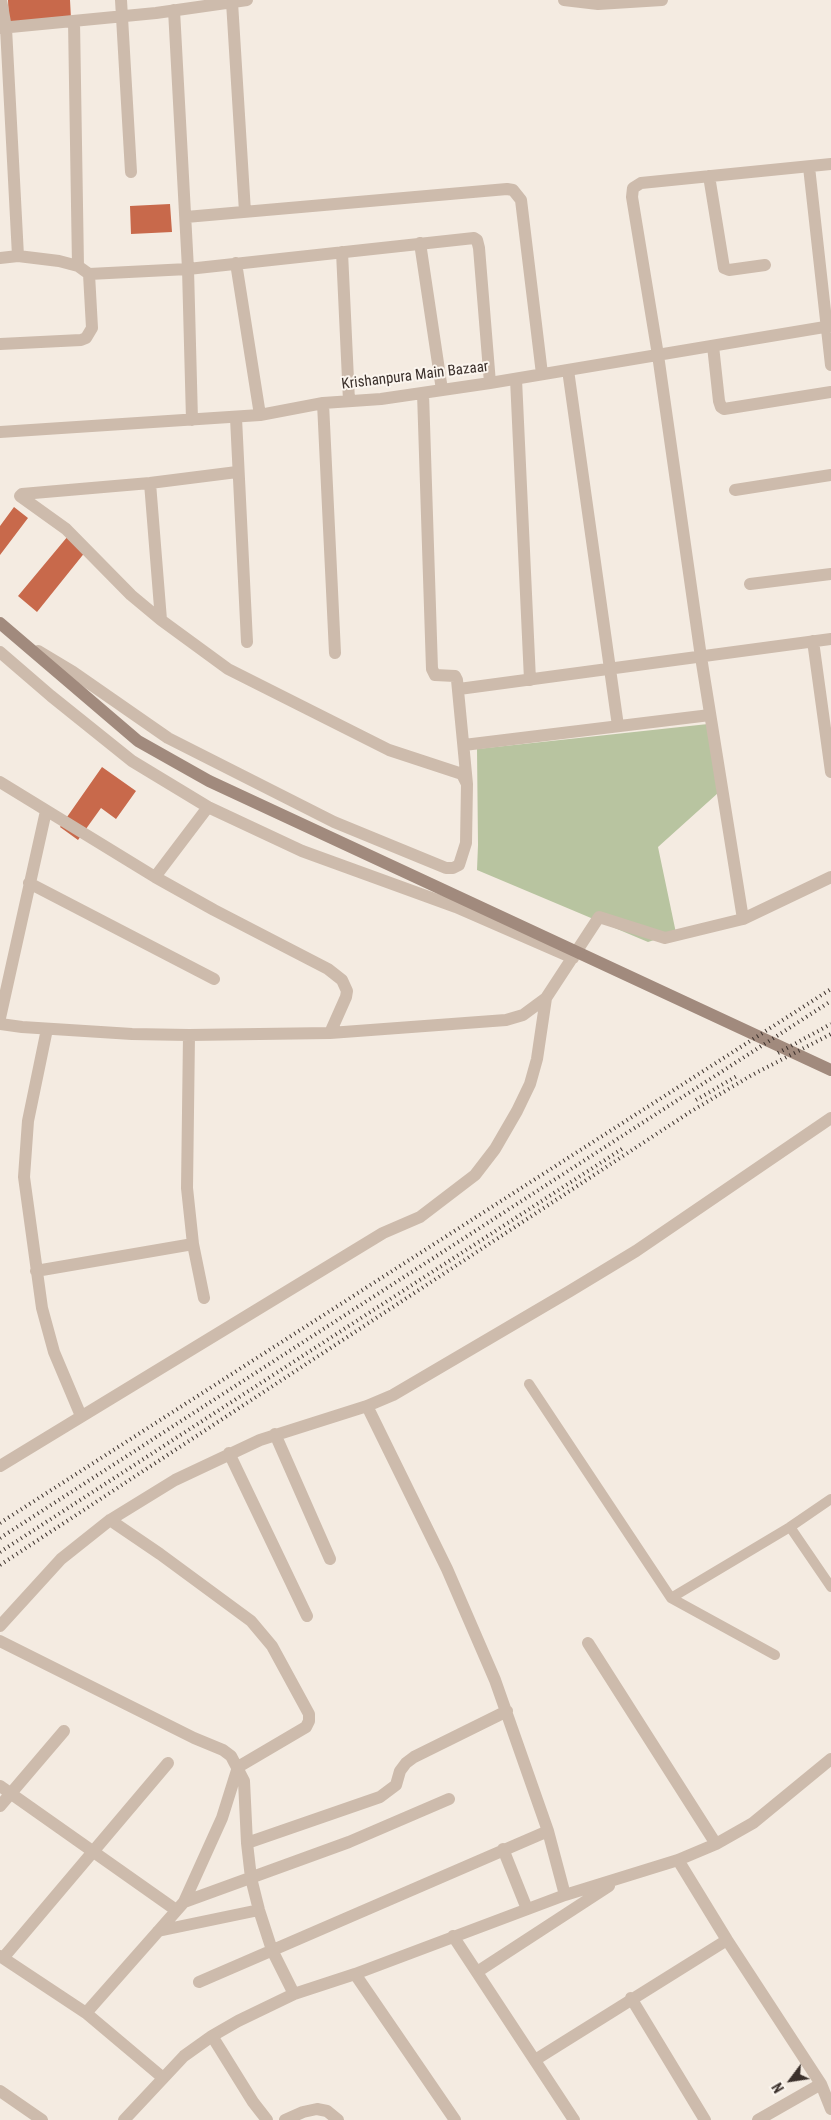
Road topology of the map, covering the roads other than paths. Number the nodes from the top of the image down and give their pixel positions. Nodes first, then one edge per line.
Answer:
1 (1, 0) edge
2 (121, 0) edge
3 (247, 0) edge
4 (564, 0) edge
5 (662, 0) edge
6 (226, 1) edge
7 (598, 2) edge
8 (174, 10) junction
9 (124, 17) junction
10 (74, 21) junction
11 (3, 28) edge
12 (831, 164) edge
13 (809, 166) junction
14 (131, 172) dead end
15 (710, 176) junction
16 (246, 212) junction
17 (186, 217) junction
18 (420, 243) junction
19 (342, 252) junction
20 (18, 256) junction
21 (0, 258) edge
22 (236, 263) junction
23 (764, 265) dead end
24 (78, 266) junction
25 (188, 269) junction
26 (89, 274) junction
27 (828, 326) edge
28 (0, 344) edge
29 (713, 346) junction
30 (658, 355) junction
31 (831, 365) edge
32 (568, 370) junction
33 (542, 374) junction
34 (516, 379) junction
35 (490, 383) junction
36 (442, 390) junction
37 (831, 392) edge
38 (423, 393) junction
39 (348, 401) junction
40 (323, 403) junction
41 (260, 415) junction
42 (236, 418) junction
43 (192, 420) junction
44 (0, 432) edge
45 (237, 472) junction
46 (831, 475) edge
47 (150, 483) junction
48 (735, 490) dead end
49 (831, 574) edge
50 (750, 584) dead end
51 (161, 620) junction
52 (0, 624) edge
53 (831, 638) edge
54 (20, 640) junction
55 (813, 641) junction
56 (247, 642) dead end
57 (0, 652) edge
58 (335, 653) dead end
59 (701, 657) junction
60 (610, 670) junction
61 (530, 680) junction
62 (459, 689) junction
63 (710, 715) junction
64 (618, 726) junction
65 (464, 745) junction
66 (831, 772) edge
67 (0, 782) edge
68 (467, 784) junction
69 (208, 807) junction
70 (46, 811) junction
71 (155, 877) junction
72 (831, 877) edge
73 (29, 883) junction
74 (743, 919) junction
75 (573, 958) junction
76 (214, 979) dead end
77 (546, 998) junction
78 (0, 1018) edge
79 (0, 1024) edge
80 (47, 1029) junction
81 (330, 1033) junction
82 (189, 1035) junction
83 (831, 1070) edge
84 (831, 1118) edge
85 (193, 1244) junction
86 (36, 1271) junction
87 (204, 1298) dead end
88 (529, 1384) dead end
89 (368, 1406) junction
90 (81, 1416) junction
91 (276, 1434) junction
92 (229, 1453) junction
93 (0, 1466) edge
94 (831, 1499) edge
95 (110, 1520) junction
96 (790, 1527) junction
97 (330, 1559) dead end
98 (831, 1587) edge
99 (671, 1598) junction
100 (307, 1616) dead end
101 (0, 1626) edge
102 (0, 1641) edge
103 (588, 1642) dead end
104 (774, 1655) dead end
105 (507, 1711) junction
106 (64, 1731) dead end
107 (831, 1759) edge
108 (168, 1763) dead end
109 (238, 1767) junction
110 (5, 1790) edge
111 (449, 1799) dead end
112 (0, 1806) edge
113 (548, 1831) junction
114 (247, 1844) junction
115 (716, 1844) junction
116 (503, 1849) junction
117 (93, 1851) junction
118 (678, 1860) junction
119 (251, 1878) junction
120 (623, 1878) junction
121 (565, 1895) junction
122 (180, 1906) junction
123 (527, 1909) junction
124 (259, 1910) junction
125 (158, 1931) junction
126 (453, 1936) junction
127 (727, 1940) junction
128 (272, 1950) junction
129 (1, 1957) edge
130 (477, 1972) junction
131 (355, 1974) junction
132 (199, 1982) dead end
133 (294, 1994) junction
134 (631, 1998) junction
135 (86, 2013) junction
136 (212, 2036) junction
137 (535, 2060) junction
138 (162, 2077) junction
139 (821, 2084) junction
140 (0, 2092) edge
141 (831, 2109) edge
142 (42, 2120) edge
143 (124, 2120) edge
144 (267, 2120) edge
145 (285, 2120) edge
146 (338, 2120) edge
147 (455, 2120) edge
148 (574, 2120) edge
149 (705, 2120) edge
150 (758, 2120) edge

1 - 11 street
2 - 9 street
3 - 6 street
4 - 7 street
5 - 7 street
6 - 8 street
6 - 16 street
8 - 9 street
8 - 17 street
9 - 10 street
9 - 14 street
10 - 11 street
10 - 24 street
11 - 20 street
12 - 13 street
13 - 15 street
13 - 27 street
15 - 23 street
15 - 30 street
16 - 17 street
16 - 33 street
17 - 25 street
18 - 19 street
18 - 35 street
18 - 36 street
19 - 22 street
19 - 39 street
20 - 21 street
20 - 24 street
22 - 25 street
22 - 41 street
24 - 26 street
25 - 26 street
25 - 43 street
26 - 28 street
27 - 29 street, Krishanpura Main Bazaar
27 - 31 street
29 - 30 street, Krishanpura Main Bazaar
29 - 37 street
30 - 32 street, Krishanpura Main Bazaar
30 - 59 street
32 - 33 street, Krishanpura Main Bazaar
32 - 60 street
33 - 34 street, Krishanpura Main Bazaar
34 - 35 street, Krishanpura Main Bazaar
34 - 61 street
35 - 36 street, Krishanpura Main Bazaar
36 - 38 street, Krishanpura Main Bazaar
38 - 39 street, Krishanpura Main Bazaar
38 - 62 street
39 - 40 street, Krishanpura Main Bazaar
40 - 41 street, Krishanpura Main Bazaar
40 - 58 street
41 - 42 street, Krishanpura Main Bazaar
42 - 43 street, Krishanpura Main Bazaar
42 - 45 street
43 - 44 street, Krishanpura Main Bazaar
45 - 47 street
45 - 56 street
46 - 48 street
47 - 51 street
47 - 51 street
49 - 50 street
51 - 68 street
52 - 54 main road
53 - 55 street
54 - 68 street
54 - 83 main road
55 - 59 street
55 - 66 street
57 - 69 street
59 - 60 street
59 - 63 street
60 - 61 street
60 - 64 street
61 - 62 street
62 - 65 street
63 - 64 street
63 - 74 street
64 - 65 street
65 - 68 street
67 - 70 street
69 - 71 street
69 - 75 street
70 - 71 street
70 - 73 street
71 - 81 street
72 - 74 street
73 - 76 street
73 - 78 street
74 - 75 street
75 - 77 street
77 - 81 street
77 - 90 street
79 - 80 street
80 - 82 street
80 - 86 street
81 - 82 street
82 - 85 street
84 - 89 street
85 - 86 street
85 - 87 street
86 - 90 street
88 - 99 lane
89 - 91 street
89 - 105 street
90 - 93 street
91 - 92 street
91 - 97 street
92 - 95 street
92 - 100 street
94 - 96 lane
95 - 101 street
95 - 109 street
96 - 98 lane
96 - 99 lane
99 - 104 lane
102 - 109 street
103 - 115 street
105 - 113 street
105 - 114 street
106 - 110 street
107 - 115 street
108 - 117 street
109 - 114 street
109 - 122 street
110 - 112 street
110 - 117 street
111 - 119 street
113 - 116 street
113 - 121 street
114 - 119 street
115 - 118 street
116 - 123 street
116 - 128 street
117 - 122 street
117 - 129 street
118 - 120 street
118 - 127 street
119 - 122 street
119 - 124 street
120 - 121 street
120 - 130 street
121 - 123 street
122 - 125 street
123 - 126 street
124 - 125 street
124 - 128 street
125 - 135 street
126 - 130 street
126 - 131 street
127 - 134 street
127 - 139 street
128 - 132 street
128 - 133 street
129 - 135 street
130 - 137 street
131 - 133 street
131 - 147 street
133 - 136 street
134 - 137 street
134 - 149 street
135 - 138 street
136 - 138 street
136 - 144 street
137 - 148 street
138 - 143 street
139 - 141 street
139 - 150 street
140 - 142 street
145 - 146 street

